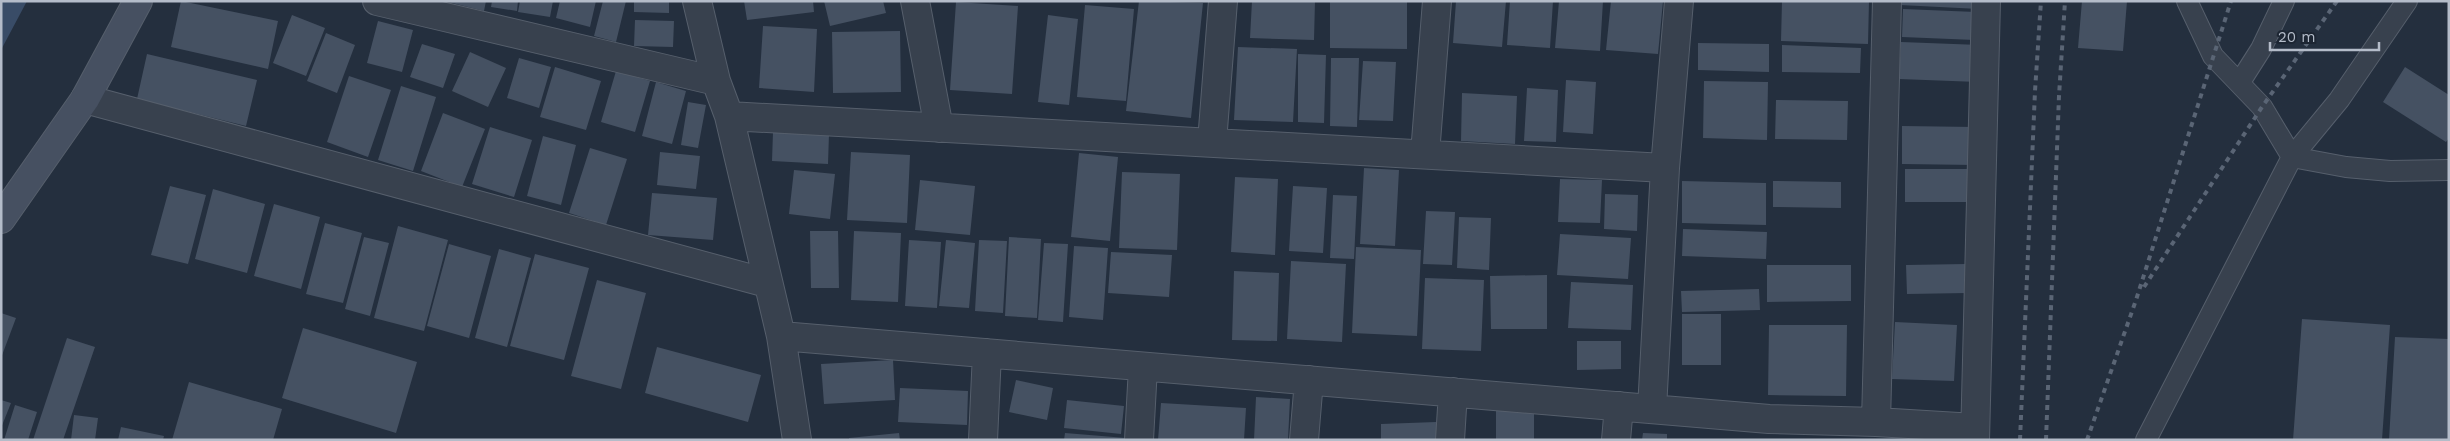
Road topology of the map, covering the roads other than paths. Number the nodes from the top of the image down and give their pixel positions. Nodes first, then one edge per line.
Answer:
1 (138, 1) edge
2 (376, 1) edge
3 (697, 1) edge
4 (915, 1) edge
5 (1223, 1) edge
6 (1437, 1) edge
7 (1679, 1) edge
8 (1887, 1) edge
9 (1986, 1) edge
10 (2187, 1) edge
11 (2284, 1) edge
12 (2407, 1) edge
13 (716, 81) junction
14 (2240, 82) junction
15 (85, 99) junction
16 (729, 116) junction
17 (939, 128) junction
18 (1212, 142) junction
19 (1425, 154) junction
20 (2292, 157) junction
21 (1666, 168) junction
22 (2449, 170) edge
23 (1, 220) edge
24 (767, 283) junction
25 (781, 336) junction
26 (987, 354) junction
27 (1143, 367) junction
28 (1309, 380) junction
29 (1453, 392) junction
30 (1619, 406) junction
31 (1652, 409) junction
32 (1876, 422) junction
33 (1768, 429) edge
34 (1975, 434) edge
35 (797, 440) edge
36 (983, 440) edge
37 (1139, 440) edge
38 (1304, 440) edge
39 (1450, 440) edge
40 (1616, 440) edge
41 (2146, 440) edge

1 - 15 main road
2 - 13 street
3 - 13 street
4 - 17 street
5 - 18 street
6 - 19 street
7 - 21 street
8 - 32 street
9 - 34 street
10 - 14 lane
11 - 14 lane
12 - 20 lane
13 - 16 street
14 - 20 lane
15 - 23 main road
15 - 24 street
16 - 17 street
16 - 24 street
17 - 18 street
18 - 19 street
19 - 21 street
20 - 22 lane
20 - 41 lane
21 - 31 street
24 - 25 street
25 - 26 street
25 - 35 street
26 - 27 street
26 - 36 street
27 - 28 street
27 - 37 street
28 - 29 street
28 - 38 street
29 - 30 street
29 - 39 street
30 - 31 street
30 - 40 street
31 - 33 street
32 - 33 street
32 - 34 street

